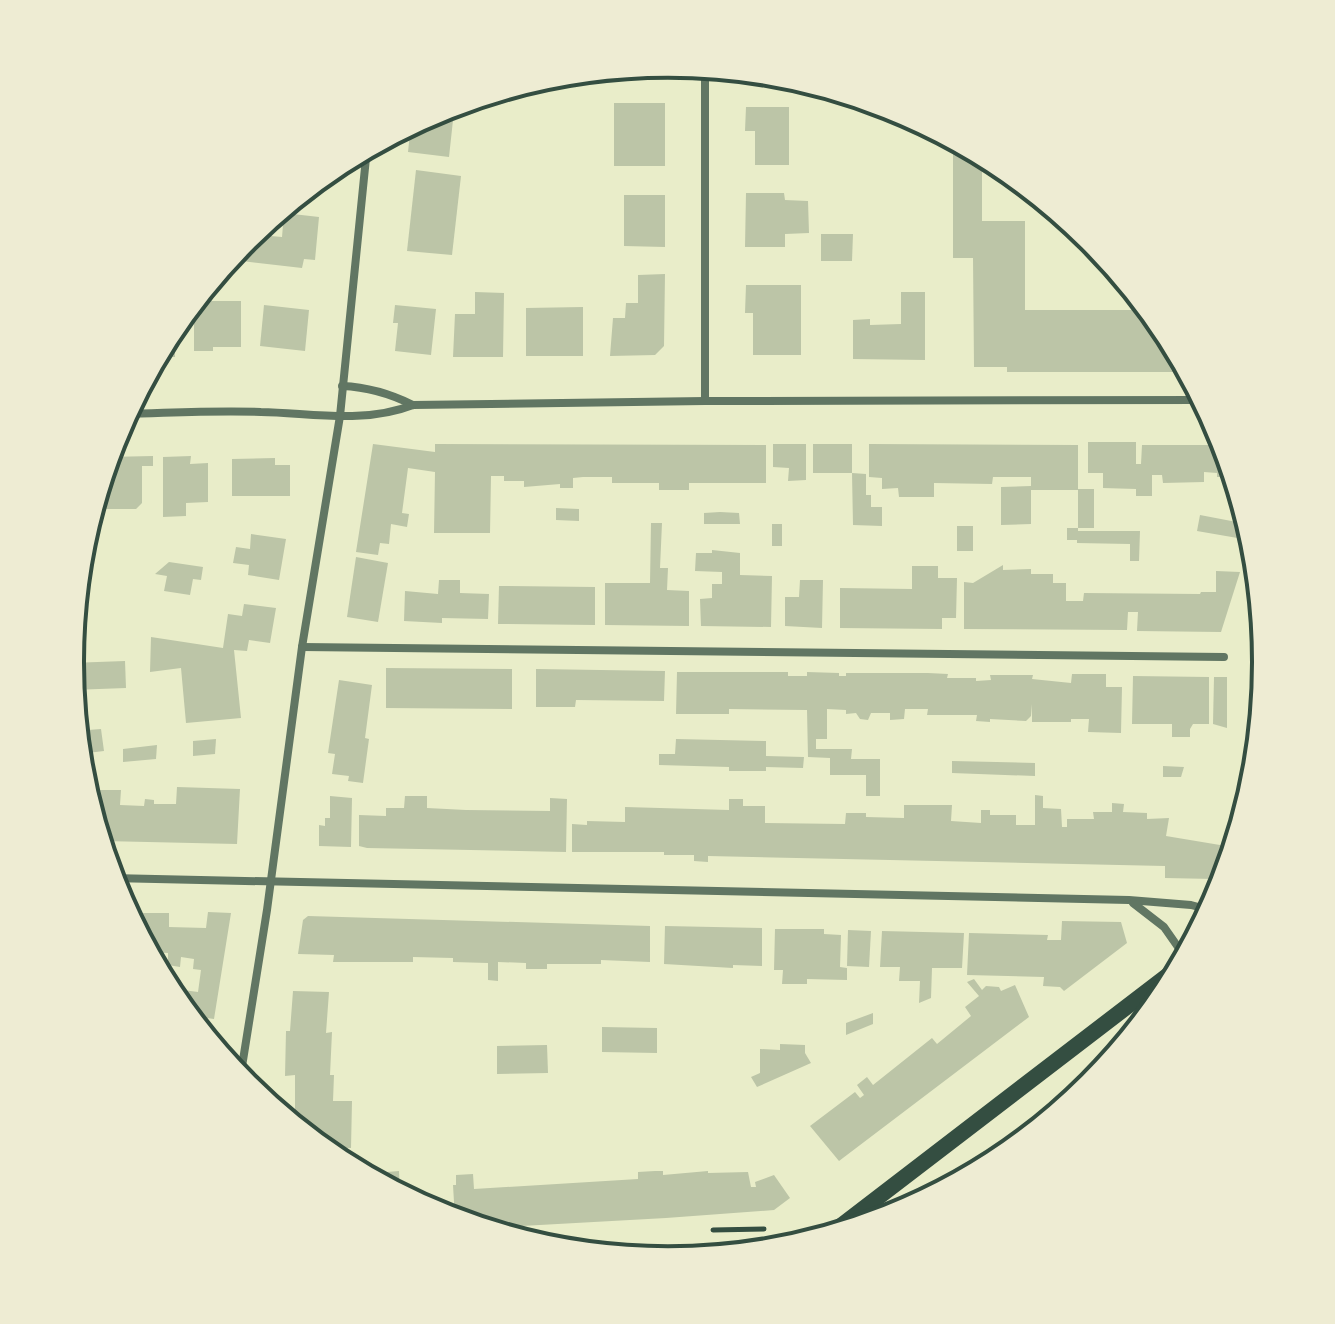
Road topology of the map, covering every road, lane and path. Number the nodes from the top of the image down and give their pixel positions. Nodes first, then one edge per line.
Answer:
1 (705, 79) edge
2 (365, 162) edge
3 (342, 386) junction
4 (1189, 400) edge
5 (705, 401) junction
6 (413, 405) junction
7 (140, 414) edge
8 (340, 416) junction
9 (302, 647) junction
10 (1224, 657) dead end
11 (125, 878) edge
12 (270, 881) junction
13 (1129, 900) junction
14 (1197, 907) edge
15 (1177, 946) edge
16 (1152, 987) edge
17 (243, 1062) edge
18 (855, 1215) edge
19 (764, 1229) dead end
20 (713, 1230) dead end

1 - 5 street
2 - 3 street
3 - 6 street
3 - 8 street
4 - 5 street
5 - 6 street
6 - 8 street
7 - 8 street
8 - 9 street
9 - 10 street
9 - 12 street
11 - 12 street
12 - 13 street
12 - 17 street
13 - 14 street
13 - 15 street
16 - 18 main road
19 - 20 path

